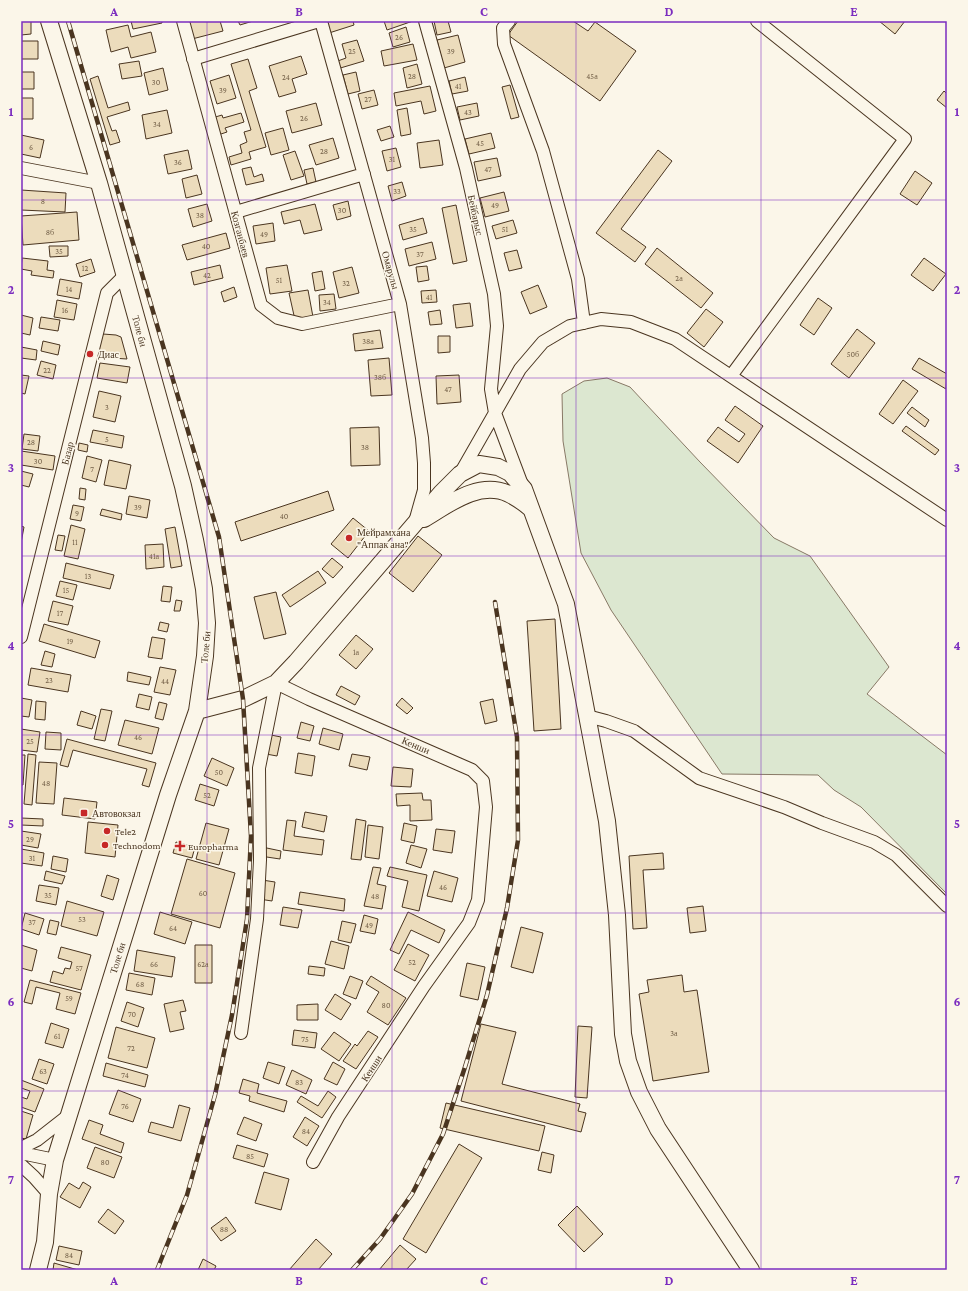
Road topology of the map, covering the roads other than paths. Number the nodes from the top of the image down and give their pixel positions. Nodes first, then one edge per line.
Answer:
1 (49, 21) edge
2 (183, 21) edge
3 (320, 21) edge
4 (425, 21) edge
5 (509, 21) edge
6 (757, 21) edge
7 (193, 59) junction
8 (21, 169) edge
9 (364, 174) junction
10 (99, 183) junction
11 (236, 212) junction
12 (125, 275) junction
13 (400, 304) junction
14 (584, 323) junction
15 (731, 376) junction
16 (495, 413) junction
17 (460, 474) junction
18 (524, 489) junction
19 (530, 508) junction
20 (947, 520) edge
21 (414, 525) junction
22 (21, 637) edge
23 (276, 683) junction
24 (197, 711) junction
25 (587, 716) junction
26 (947, 906) edge
27 (241, 1033) dead end
28 (69, 1115) junction
29 (21, 1148) edge
30 (21, 1153) edge
31 (56, 1160) junction
32 (313, 1162) dead end
33 (21, 1165) edge
34 (49, 1194) junction
35 (38, 1270) edge
36 (751, 1270) edge

1 - 10 main road, Толе би
2 - 7 street, Козганбаев
3 - 7 street
3 - 9 street, Омарулы
4 - 16 street, Бейбарыс
5 - 14 street
6 - 15 street
7 - 11 street, Козганбаев
8 - 10 street
9 - 11 street
9 - 13 street, Омарулы
10 - 12 main road, Толе би
11 - 13 street, Козганбаев
12 - 22 street, Базар
12 - 24 main road, Толе би
13 - 21 street, Омарулы
14 - 15 street
14 - 16 street
15 - 20 street
16 - 17 street
16 - 18 street, Бейбарыс
17 - 18 main road
17 - 21 main road
18 - 19 main road
19 - 21 main road
19 - 25 main road
21 - 23 main road
23 - 24 main road
23 - 27 street
23 - 32 street, Кенши
24 - 28 main road, Толе би
25 - 26 street
25 - 36 main road
28 - 29 street
28 - 31 main road, Толе би
30 - 31 street
31 - 34 main road, Толе би
33 - 34 street
34 - 35 main road, Толе би

